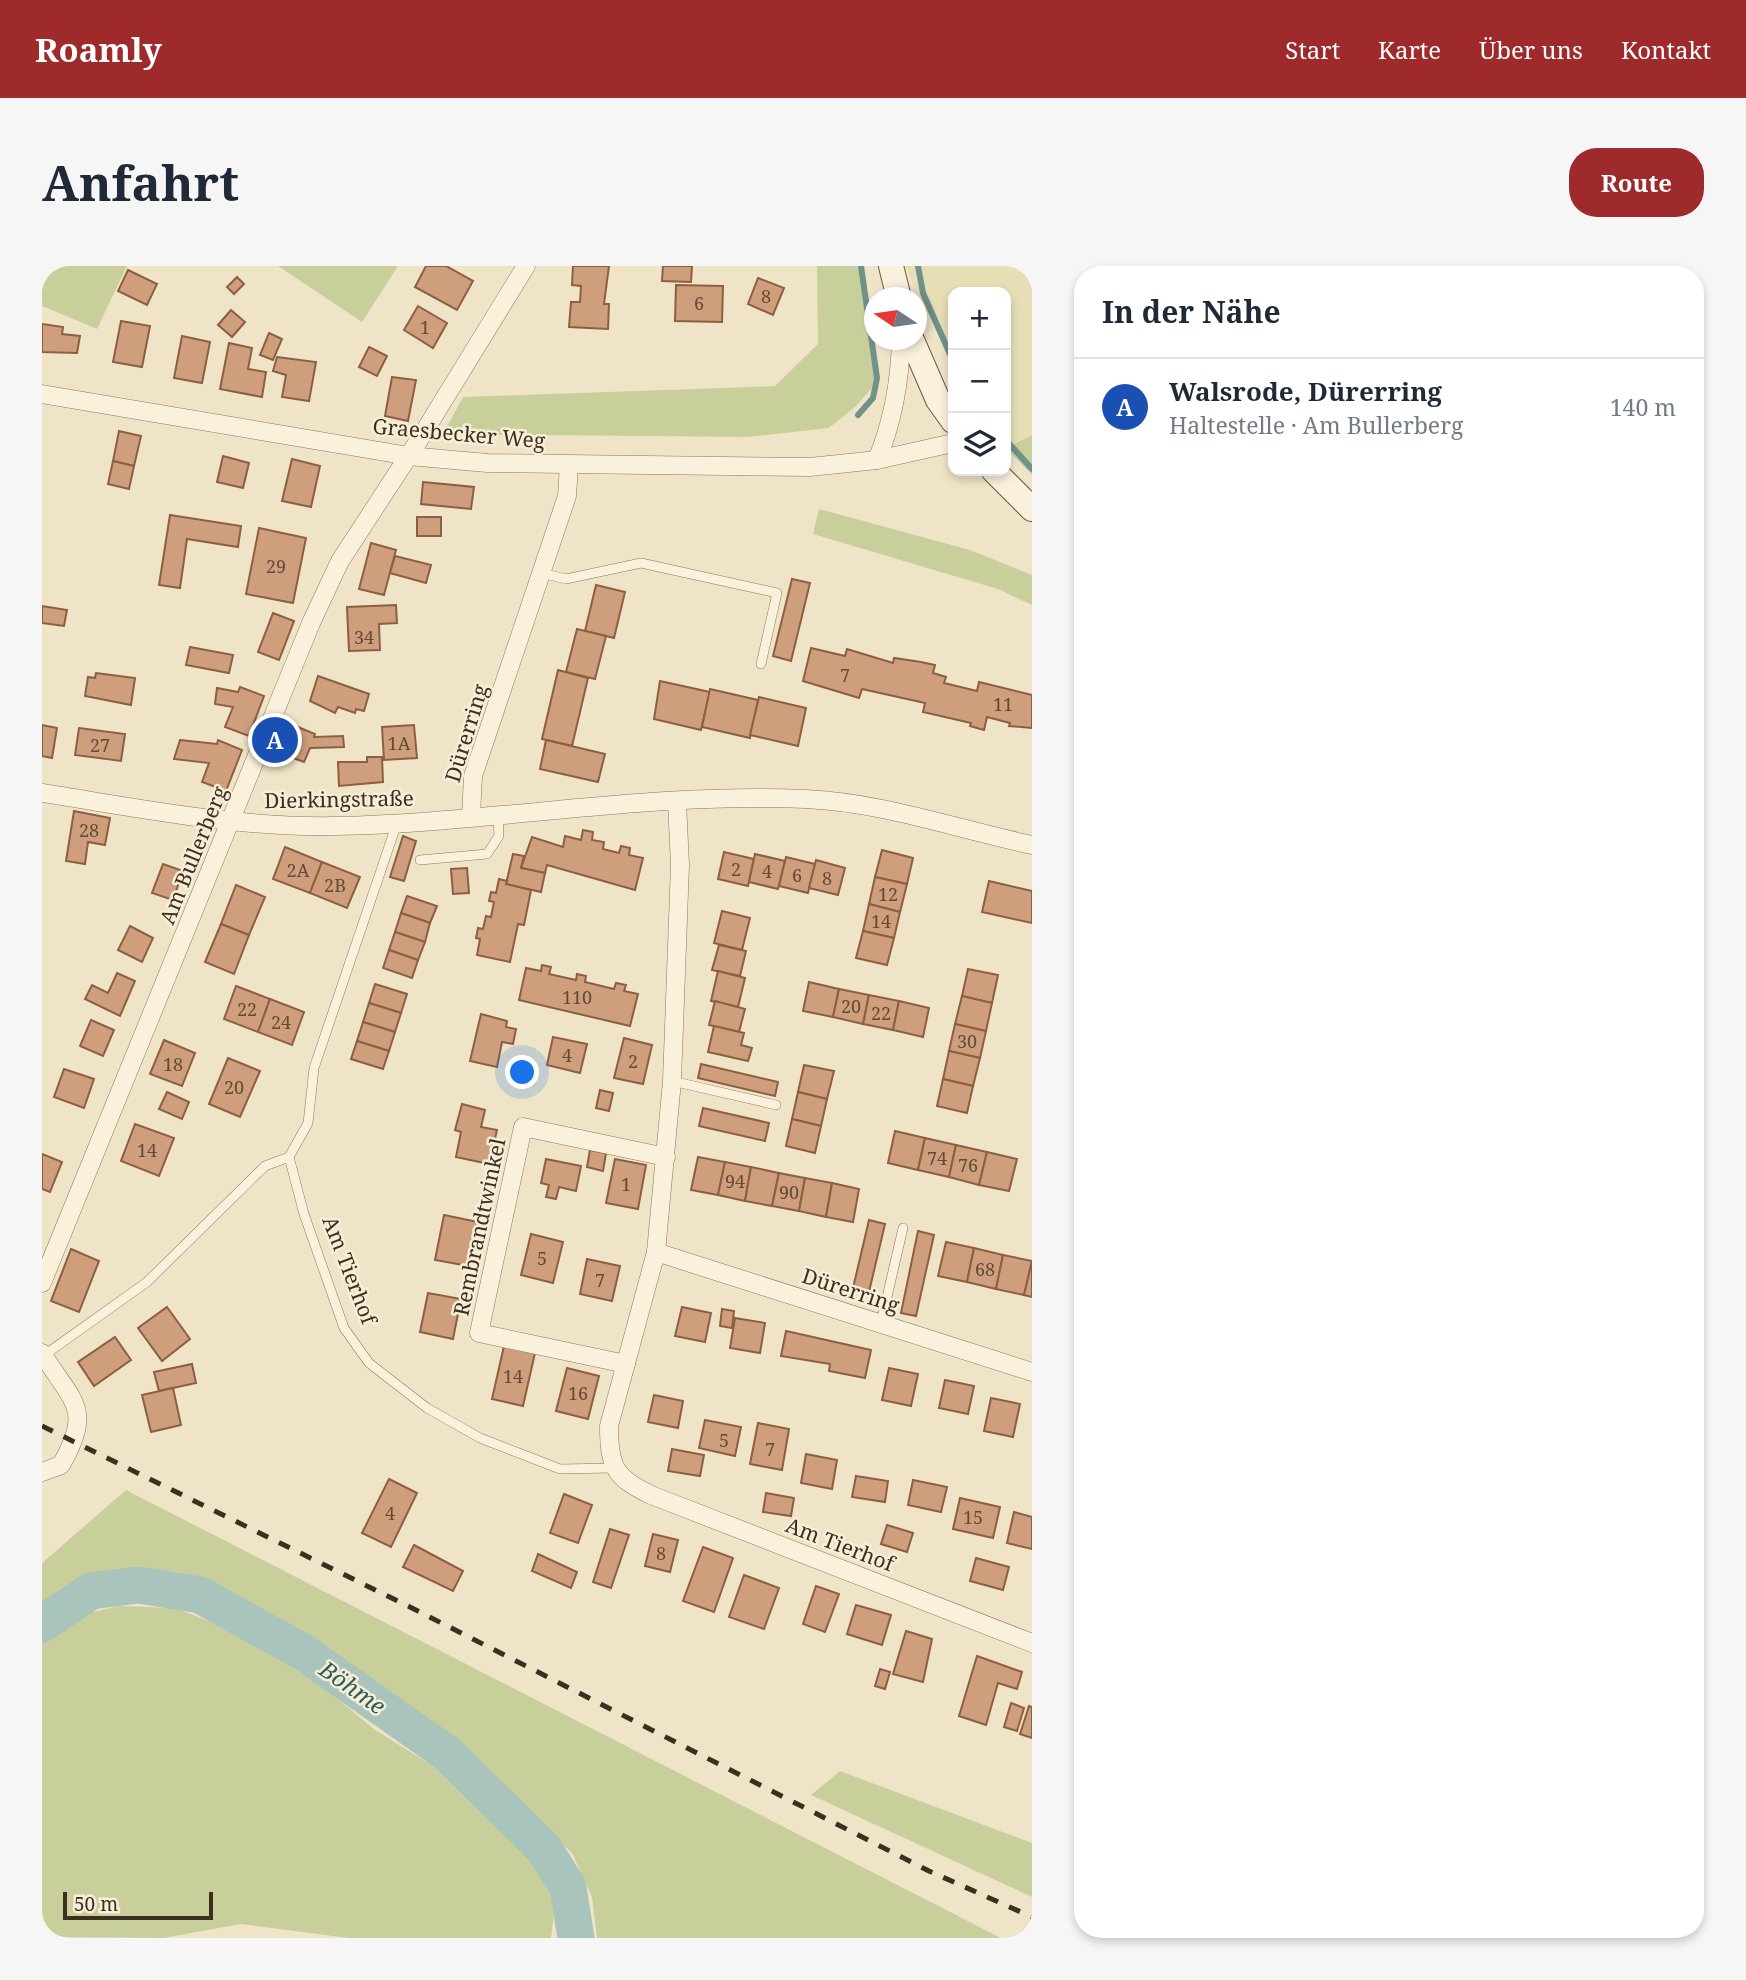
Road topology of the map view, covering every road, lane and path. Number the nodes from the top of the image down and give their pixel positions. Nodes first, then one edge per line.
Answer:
1 (526, 266) edge
2 (891, 266) edge
3 (896, 287) edge
4 (901, 350) edge
5 (916, 350) edge
6 (42, 394) edge
7 (948, 414) edge
8 (948, 444) edge
9 (409, 456) junction
10 (877, 460) junction
11 (569, 465) junction
12 (999, 476) edge
13 (1032, 509) edge
14 (541, 573) junction
15 (761, 664) dead end
16 (42, 793) edge
17 (677, 802) junction
18 (498, 814) junction
19 (471, 816) junction
20 (397, 821) junction
21 (232, 822) junction
22 (1032, 845) edge
23 (420, 860) dead end
24 (672, 1081) junction
25 (776, 1105) dead end
26 (289, 1157) junction
27 (666, 1157) junction
28 (903, 1227) dead end
29 (656, 1252) junction
30 (42, 1283) edge
31 (881, 1323) junction
32 (42, 1355) edge
33 (626, 1364) junction
34 (1032, 1373) edge
35 (613, 1468) junction
36 (42, 1472) edge
37 (1032, 1643) edge

1 - 9 street, Am Bullerberg
2 - 3 main road
4 - 10 street
5 - 7 main road
6 - 9 street, Graesbecker Weg
8 - 10 street, Graesbecker Weg
9 - 11 street, Graesbecker Weg
9 - 21 street, Am Bullerberg
10 - 11 street, Graesbecker Weg
11 - 14 street, Dürerring
12 - 13 main road
14 - 15 lane
14 - 19 street, Dürerring
16 - 21 street, Dierkingstraße
17 - 18 street
17 - 22 street
17 - 24 street
18 - 19 street
18 - 23 lane
19 - 20 street, Dierkingstraße
20 - 21 street, Dierkingstraße
20 - 26 lane
21 - 30 street, Am Bullerberg
24 - 25 lane
24 - 27 street
26 - 32 lane
26 - 35 lane, Am Tierhof
27 - 29 street
27 - 33 street, Rembrandtwinkel
28 - 31 lane
29 - 31 street, Dürerring
29 - 33 street
31 - 34 street, Dürerring
32 - 36 street
33 - 35 street
35 - 37 street, Am Tierhof

